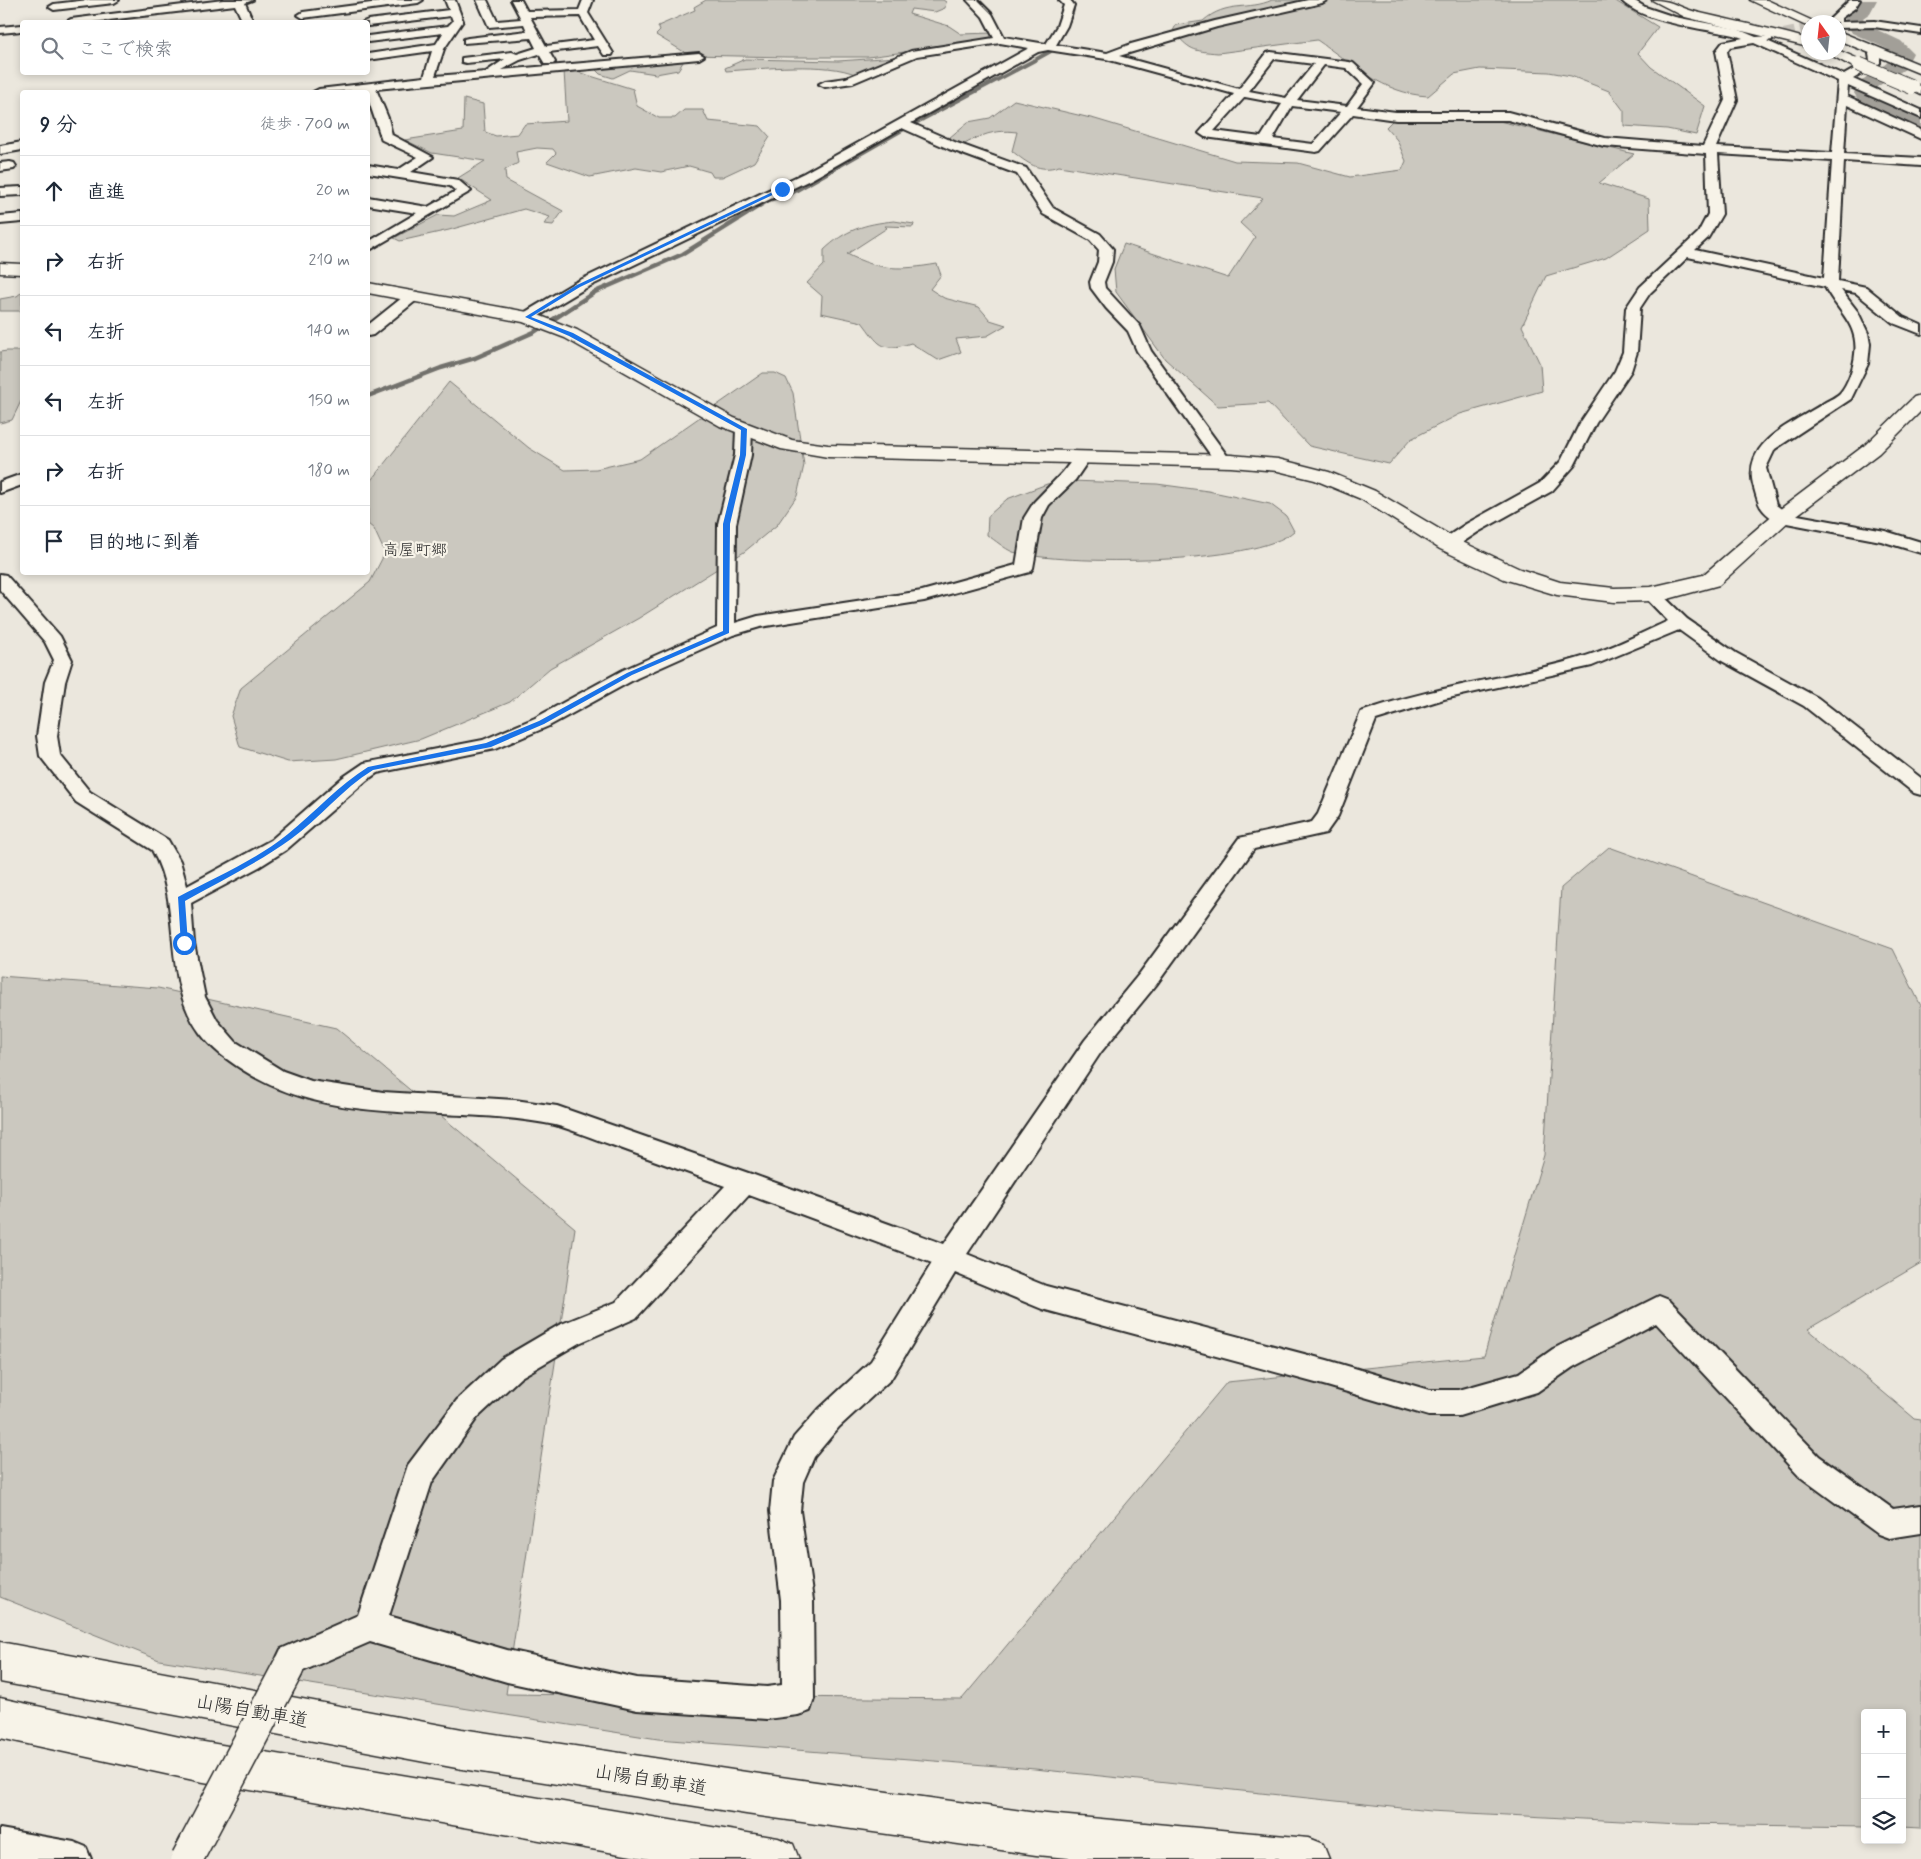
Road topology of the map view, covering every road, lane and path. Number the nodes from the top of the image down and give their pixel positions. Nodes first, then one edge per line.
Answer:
1 (114, 0) edge
2 (244, 0) edge
3 (418, 0) edge
4 (450, 0) edge
5 (482, 0) edge
6 (516, 0) edge
7 (588, 0) edge
8 (972, 0) edge
9 (1064, 0) edge
10 (1322, 0) edge
11 (1626, 0) edge
12 (1658, 0) edge
13 (1756, 0) edge
14 (1855, 0) edge
15 (166, 5) edge
16 (55, 7) edge
17 (182, 8) junction
18 (455, 12) junction
19 (583, 14) junction
20 (304, 15) edge
21 (1837, 15) edge
22 (525, 18) junction
23 (82, 20) edge
24 (186, 20) edge
25 (248, 20) edge
26 (370, 23) edge
27 (1801, 24) edge
28 (1846, 26) edge
29 (20, 28) edge
30 (451, 29) junction
31 (0, 30) edge
32 (1921, 31) edge
33 (1846, 32) edge
34 (534, 34) junction
35 (1768, 38) tunnel mouth
36 (370, 39) edge
37 (1753, 39) junction
38 (1000, 40) junction
39 (468, 41) dead end
40 (601, 42) junction
41 (1801, 42) edge
42 (441, 47) junction
43 (1049, 47) junction
44 (542, 49) junction
45 (1876, 51) junction
46 (520, 56) junction
47 (699, 56) dead end
48 (1109, 56) junction
49 (370, 57) edge
50 (1846, 59) edge
51 (466, 60) dead end
52 (1322, 61) junction
53 (614, 64) junction
54 (1918, 69) edge
55 (553, 70) junction
56 (370, 74) edge
57 (373, 74) dead end
58 (365, 75) edge
59 (486, 75) junction
60 (429, 80) junction
61 (1844, 80) junction
62 (825, 84) dead end
63 (369, 86) junction
64 (1916, 89) edge
65 (339, 90) joint
66 (1242, 93) junction
67 (1842, 98) junction
68 (1288, 102) junction
69 (1349, 111) junction
70 (1921, 114) edge
71 (903, 124) junction
72 (1921, 135) edge
73 (1265, 141) junction
74 (20, 146) edge
75 (0, 150) edge
76 (1710, 150) junction
77 (1839, 157) junction
78 (1921, 162) edge
79 (370, 169) edge
80 (400, 174) junction
81 (20, 191) edge
82 (0, 192) edge
83 (370, 200) edge
84 (429, 211) junction
85 (20, 218) edge
86 (0, 220) edge
87 (370, 236) edge
88 (382, 239) junction
89 (370, 246) edge
90 (1684, 252) junction
91 (0, 268) edge
92 (20, 269) edge
93 (1831, 283) junction
94 (370, 288) edge
95 (413, 296) junction
96 (527, 317) junction
97 (370, 330) edge
98 (1921, 330) edge
99 (1921, 401) edge
100 (744, 429) junction
101 (1082, 458) junction
102 (1223, 461) junction
103 (20, 480) edge
104 (0, 488) edge
105 (1782, 517) junction
106 (1448, 544) junction
107 (1921, 548) edge
108 (0, 579) edge
109 (1651, 594) junction
110 (1680, 623) junction
111 (726, 632) junction
112 (1921, 788) edge
113 (180, 899) junction
114 (746, 1182) junction
115 (949, 1259) junction
116 (1921, 1519) edge
117 (370, 1626) junction
118 (0, 1662) edge
119 (0, 1718) edge
120 (0, 1846) edge
121 (74, 1859) edge
122 (187, 1859) edge
123 (778, 1859) edge
124 (1308, 1859) edge

1 - 16 street
2 - 17 street
2 - 25 street
3 - 20 street
4 - 18 street
5 - 22 street
6 - 22 street
7 - 19 street
8 - 38 street
9 - 43 street
10 - 48 street
11 - 37 street
12 - 41 main road
13 - 27 main road
14 - 21 street
15 - 17 street
15 - 23 street
17 - 24 street
18 - 26 street
18 - 30 street
19 - 22 street
19 - 40 street
22 - 34 street
28 - 32 street
29 - 31 street
30 - 36 street
30 - 42 street
33 - 45 main road
34 - 39 street
34 - 44 street
35 - 37 street
37 - 61 street
37 - 76 street
38 - 43 street
38 - 62 street
40 - 44 street
40 - 53 street
42 - 49 street
42 - 60 street
43 - 48 street
43 - 71 street
44 - 46 street
44 - 55 street
45 - 54 main road
45 - 61 street
46 - 51 street
46 - 59 street
47 - 53 street
48 - 66 street
50 - 64 main road, bridge
52 - 66 street
52 - 68 street
52 - 69 street
53 - 55 street
55 - 59 street
56 - 57 street
58 - 65 street
59 - 60 street
60 - 63 street
61 - 67 street
61 - 70 street
63 - 65 street
63 - 80 street
66 - 68 street
66 - 73 street
67 - 72 street
67 - 77 street
68 - 69 street
68 - 73 street
69 - 73 street
69 - 76 street
71 - 96 street
71 - 102 street
74 - 75 street
76 - 77 street
76 - 90 street
77 - 78 street
77 - 93 street
79 - 80 street
80 - 84 street
81 - 82 street
83 - 84 street
84 - 88 street
85 - 86 street
87 - 88 street
88 - 89 street
90 - 93 street
90 - 106 street
91 - 92 main road
93 - 98 street
93 - 105 street
94 - 95 main road
95 - 96 main road
95 - 97 street
96 - 100 main road
99 - 105 main road
100 - 101 main road
100 - 111 street
101 - 102 main road
101 - 111 street
102 - 106 main road
103 - 104 street
105 - 107 street
105 - 109 main road
106 - 109 main road
108 - 113 street
109 - 110 street
110 - 112 street
110 - 115 street
111 - 113 street
113 - 114 street
114 - 115 street
114 - 117 street
115 - 116 street
115 - 117 street
117 - 122 street, bridge
118 - 124 main road, 山陽自動車道
119 - 123 main road
120 - 121 street

